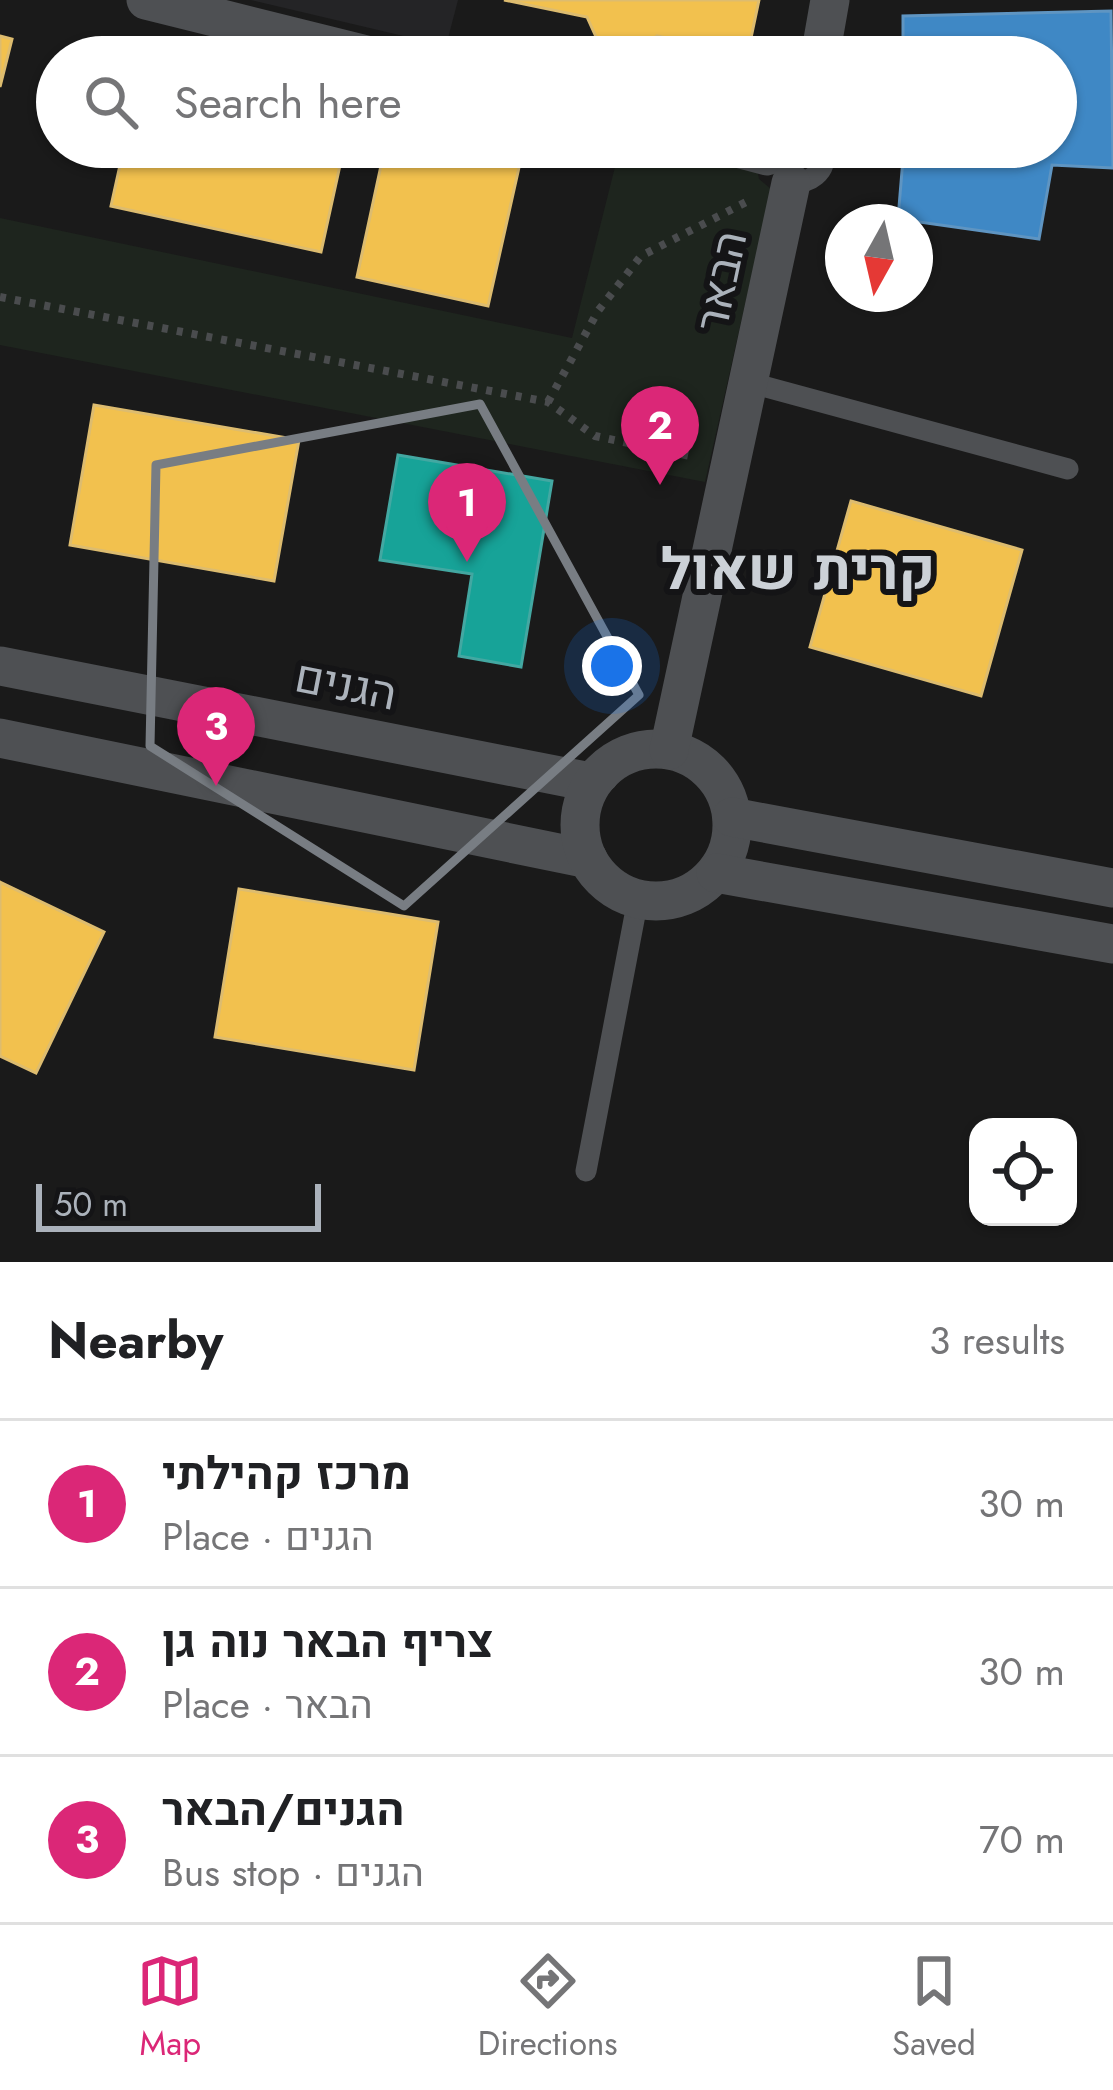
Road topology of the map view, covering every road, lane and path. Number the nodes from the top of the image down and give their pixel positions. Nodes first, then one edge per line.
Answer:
1 (146, 0) edge
2 (830, 0) edge
3 (290, 36) edge
4 (824, 36) edge
5 (762, 168) edge
6 (769, 168) edge
7 (779, 168) edge
8 (821, 168) edge
9 (0, 297) edge
10 (748, 382) junction
11 (548, 402) junction
12 (731, 464) junction
13 (1068, 469) dead end
14 (0, 666) edge
15 (0, 738) edge
16 (669, 750) junction
17 (600, 774) junction
18 (732, 817) junction
19 (588, 859) junction
20 (716, 873) junction
21 (1113, 888) edge
22 (638, 899) junction
23 (1113, 944) edge
24 (586, 1171) dead end

1 - 3 street
2 - 4 street
5 - 11 path
6 - 10 street, הבאר
7 - 8 lane
9 - 11 path
10 - 12 street, הבאר
10 - 13 lane
11 - 12 path
12 - 16 street, הבאר
14 - 17 street, הגנים
15 - 19 street
16 - 17 street
16 - 18 street
17 - 19 street
18 - 20 street
18 - 21 street
19 - 22 street
20 - 22 street
20 - 23 street
22 - 24 lane

